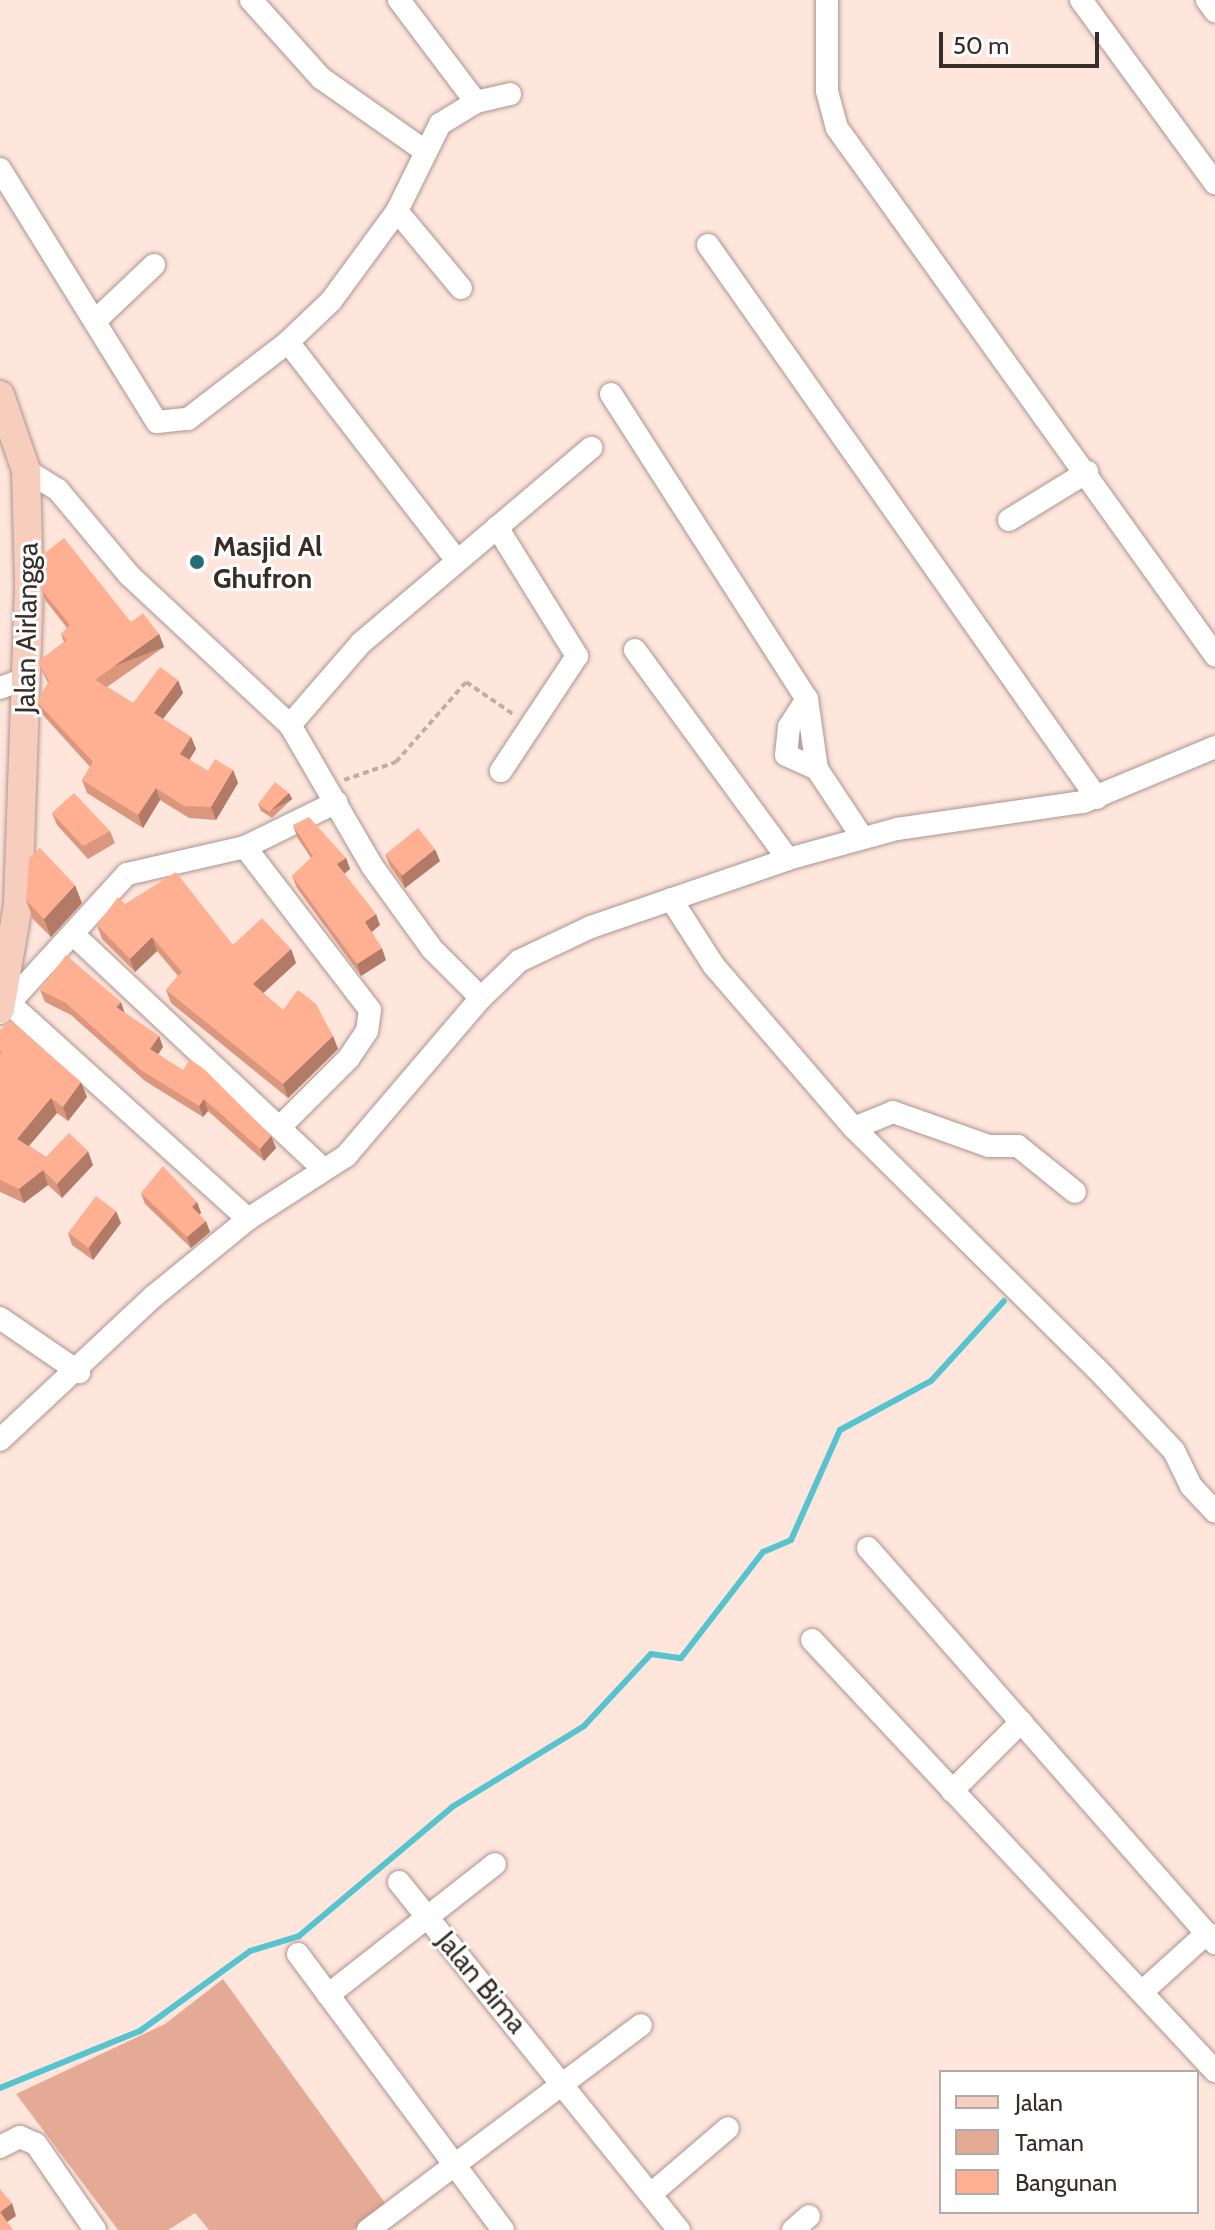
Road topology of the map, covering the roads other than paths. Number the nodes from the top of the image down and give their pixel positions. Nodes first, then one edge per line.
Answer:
1 (251, 0) edge
2 (399, 0) edge
3 (827, 0) edge
4 (1081, 0) edge
5 (1207, 0) edge
6 (1215, 11) edge
7 (510, 94) dead end
8 (476, 102) junction
9 (425, 151) junction
10 (0, 169) edge
11 (1215, 183) edge
12 (397, 211) junction
13 (708, 245) dead end
14 (154, 265) dead end
15 (461, 288) dead end
16 (96, 320) junction
17 (288, 342) junction
18 (611, 394) dead end
19 (0, 395) edge
20 (591, 448) dead end
21 (26, 470) junction
22 (1087, 472) junction
23 (1009, 520) dead end
24 (497, 527) junction
25 (455, 558) junction
26 (635, 650) dead end
27 (1215, 655) edge
28 (28, 678) junction
29 (0, 688) edge
30 (290, 725) junction
31 (1215, 747) edge
32 (501, 771) dead end
33 (332, 795) junction
34 (1097, 798) junction
35 (862, 837) junction
36 (245, 847) junction
37 (788, 859) junction
38 (671, 899) junction
39 (75, 936) junction
40 (481, 998) junction
41 (3, 1009) edge
42 (283, 1124) junction
43 (854, 1128) junction
44 (322, 1168) junction
45 (1075, 1192) dead end
46 (248, 1219) junction
47 (0, 1318) edge
48 (79, 1372) junction
49 (0, 1440) edge
50 (1215, 1512) edge
51 (868, 1548) dead end
52 (812, 1640) dead end
53 (1021, 1722) junction
54 (952, 1791) junction
55 (495, 1864) dead end
56 (399, 1882) dead end
57 (430, 1920) junction
58 (1211, 1938) edge
59 (298, 1954) dead end
60 (1142, 1992) junction
61 (328, 1995) junction
62 (641, 2025) dead end
63 (1210, 2056) edge
64 (564, 2082) junction
65 (728, 2128) dead end
66 (0, 2147) edge
67 (454, 2166) junction
68 (651, 2194) junction
69 (95, 2230) edge
70 (368, 2230) edge
71 (503, 2230) edge
72 (679, 2230) edge

1 - 9 street
2 - 8 street
3 - 22 street
4 - 11 street
5 - 6 street
7 - 8 street
8 - 9 street
9 - 12 street
10 - 16 street
12 - 15 street
12 - 17 street
13 - 34 street
14 - 16 street
16 - 17 street
17 - 25 street
18 - 35 street
19 - 21 main road, Jalan Airlangga
20 - 24 street
21 - 28 main road, Jalan Airlangga
21 - 30 street
22 - 23 street
22 - 27 street
24 - 25 street
24 - 32 street
25 - 30 street
26 - 37 street
28 - 29 street
28 - 41 main road, Jalan Airlangga
30 - 33 street
31 - 34 street
33 - 36 street
33 - 40 street
34 - 35 street
35 - 37 street
36 - 39 street
36 - 42 street
37 - 38 street
38 - 40 street
38 - 43 street
39 - 41 street
39 - 42 street
40 - 44 street
41 - 46 street
42 - 44 street
43 - 45 street
43 - 50 street
44 - 46 street
46 - 48 street
47 - 48 street
48 - 49 street
51 - 53 street
52 - 54 street
53 - 54 street
53 - 58 street
54 - 60 street
55 - 57 street
56 - 57 street, Jalan Bima
57 - 61 street
57 - 64 street, Jalan Bima
58 - 60 street
59 - 61 street
60 - 63 street
61 - 67 street
62 - 64 street
64 - 67 street
64 - 68 street, Jalan Bima
65 - 68 street
66 - 69 street
67 - 70 street
67 - 71 street
68 - 72 street, Jalan Bima

